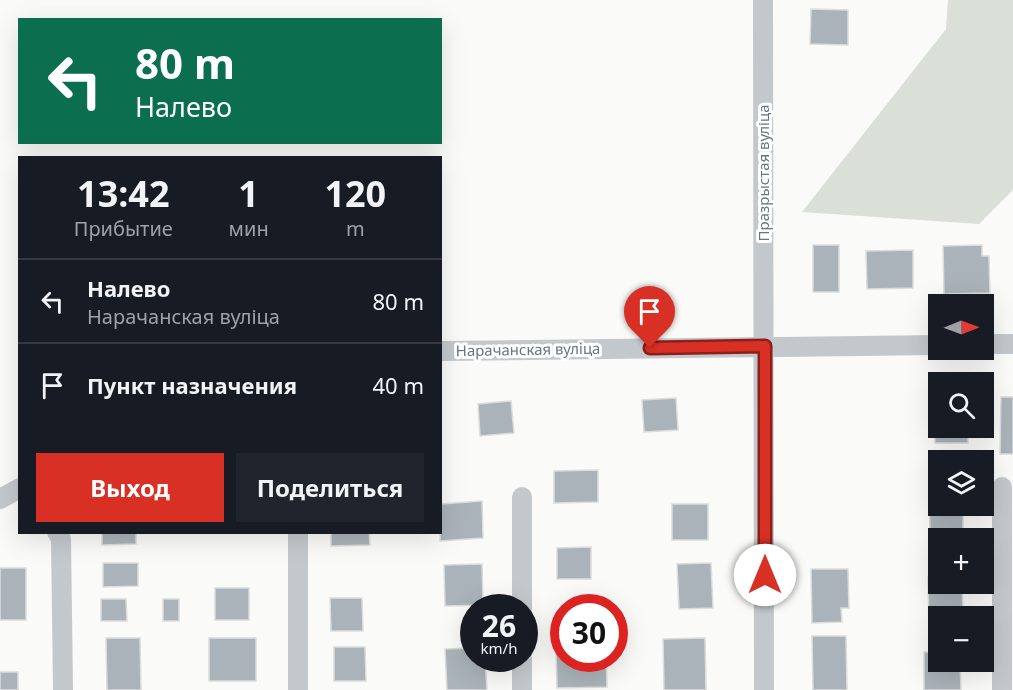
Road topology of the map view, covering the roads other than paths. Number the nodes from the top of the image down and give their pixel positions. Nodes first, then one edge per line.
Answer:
1 (763, 0) edge
2 (994, 344) edge
3 (1013, 344) edge
4 (928, 345) edge
5 (765, 346) junction
6 (442, 351) edge
7 (1002, 487) dead end
8 (18, 489) edge
9 (522, 497) dead end
10 (0, 499) edge
11 (58, 534) edge
12 (298, 534) edge
13 (522, 594) edge
14 (522, 672) edge
15 (63, 690) edge
16 (298, 690) edge
17 (522, 690) edge
18 (764, 690) edge
19 (1002, 690) edge

1 - 5 street, Празрыстая вуліца
2 - 3 street
4 - 5 street, Нарачанская вуліца
5 - 6 street, Нарачанская вуліца
5 - 18 street, Празрыстая вуліца
7 - 19 street
8 - 10 street
9 - 13 street
11 - 15 street
12 - 16 street
14 - 17 street

